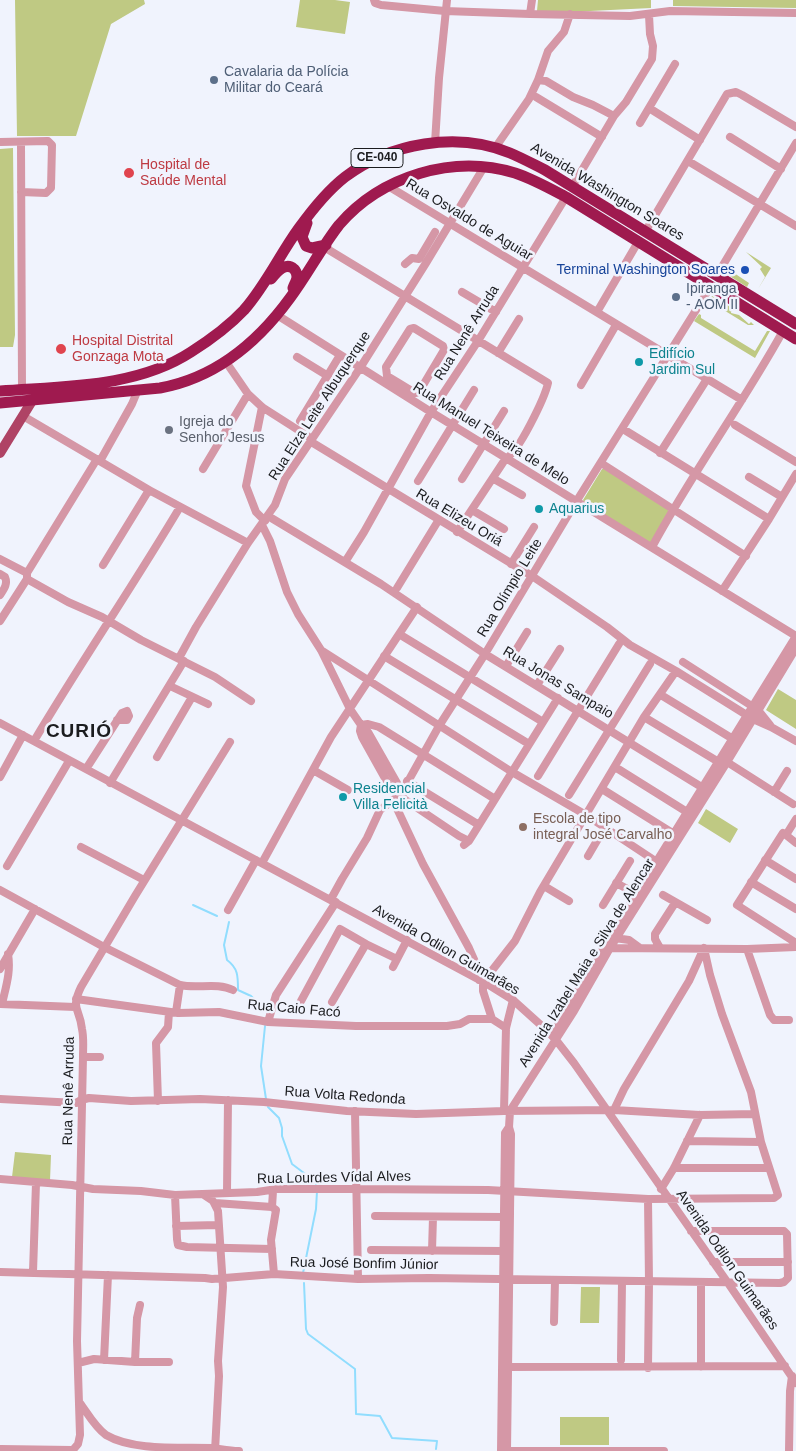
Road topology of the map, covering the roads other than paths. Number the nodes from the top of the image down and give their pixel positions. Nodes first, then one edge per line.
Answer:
1 (447, 0) edge
2 (532, 0) edge
3 (377, 2) edge
4 (445, 12) junction
5 (796, 13) edge
6 (530, 14) junction
7 (570, 14) junction
8 (649, 15) junction
9 (675, 64) dead end
10 (538, 80) junction
11 (536, 97) dead end
12 (649, 108) junction
13 (614, 116) junction
14 (640, 123) dead end
15 (796, 128) edge
16 (602, 137) junction
17 (730, 137) dead end
18 (700, 140) junction
19 (0, 142) edge
20 (21, 142) junction
21 (435, 143) junction
22 (796, 143) edge
23 (494, 148) junction
24 (688, 162) junction
25 (484, 167) junction
26 (782, 168) junction
27 (388, 186) junction
28 (572, 187) junction
29 (21, 192) junction
30 (566, 197) junction
31 (760, 204) junction
32 (310, 214) junction
33 (450, 223) junction
34 (796, 226) edge
35 (435, 232) dead end
36 (645, 232) junction
37 (638, 242) junction
38 (325, 246) junction
39 (419, 259) junction
40 (426, 263) junction
41 (405, 264) dead end
42 (523, 267) junction
43 (716, 275) junction
44 (711, 286) junction
45 (462, 292) dead end
46 (406, 296) junction
47 (254, 297) junction
48 (291, 297) junction
49 (496, 312) junction
50 (597, 312) junction
51 (277, 315) junction
52 (519, 319) dead end
53 (794, 319) edge
54 (616, 325) junction
55 (783, 331) junction
56 (796, 339) edge
57 (478, 341) junction
58 (498, 353) junction
59 (340, 355) junction
60 (669, 356) junction
61 (297, 357) dead end
62 (226, 362) junction
63 (360, 368) junction
64 (328, 376) junction
65 (707, 379) junction
66 (395, 385) junction
67 (581, 385) dead end
68 (22, 390) junction
69 (474, 390) dead end
70 (0, 392) edge
71 (137, 392) junction
72 (248, 394) junction
73 (742, 400) junction
74 (32, 401) junction
75 (0, 403) edge
76 (262, 408) junction
77 (504, 411) dead end
78 (431, 412) junction
79 (23, 416) junction
80 (300, 421) dead end
81 (452, 426) junction
82 (736, 426) dead end
83 (622, 429) junction
84 (311, 440) junction
85 (484, 445) junction
86 (660, 453) junction
87 (0, 454) edge
88 (506, 458) junction
89 (99, 460) junction
90 (796, 462) edge
91 (601, 463) junction
92 (203, 469) dead end
93 (696, 473) junction
94 (796, 474) edge
95 (749, 477) dead end
96 (462, 479) dead end
97 (494, 479) junction
98 (418, 481) dead end
99 (387, 489) junction
100 (149, 490) junction
101 (522, 495) dead end
102 (782, 497) junction
103 (576, 502) junction
104 (180, 507) junction
105 (673, 509) junction
106 (472, 510) junction
107 (769, 519) junction
108 (438, 520) junction
109 (265, 521) junction
110 (534, 527) dead end
111 (504, 529) dead end
112 (457, 532) junction
113 (248, 543) junction
114 (652, 548) junction
115 (746, 556) junction
116 (0, 559) edge
117 (345, 562) junction
118 (511, 564) junction
119 (103, 565) dead end
120 (0, 574) edge
121 (27, 576) junction
122 (532, 576) junction
123 (397, 588) dead end
124 (722, 591) junction
125 (0, 595) edge
126 (417, 607) junction
127 (0, 621) edge
128 (109, 621) junction
129 (527, 632) dead end
130 (399, 634) junction
131 (796, 636) edge
132 (619, 644) dead end
133 (796, 648) edge
134 (560, 649) dead end
135 (321, 650) junction
136 (485, 654) junction
137 (384, 656) junction
138 (181, 659) junction
139 (683, 662) dead end
140 (650, 664) dead end
141 (506, 666) junction
142 (676, 671) junction
143 (471, 677) junction
144 (706, 678) junction
145 (367, 680) junction
146 (537, 685) junction
147 (170, 686) junction
148 (701, 686) junction
149 (765, 693) junction
150 (661, 695) junction
151 (192, 697) junction
152 (558, 698) junction
153 (455, 700) junction
154 (251, 701) dead end
155 (208, 704) dead end
156 (755, 708) junction
157 (350, 709) junction
158 (578, 710) junction
159 (644, 717) junction
160 (749, 717) junction
161 (117, 720) dead end
162 (543, 722) junction
163 (0, 723) edge
164 (361, 726) junction
165 (439, 726) junction
166 (771, 727) junction
167 (610, 730) junction
168 (23, 735) junction
169 (733, 739) junction
170 (34, 741) junction
171 (796, 741) edge
172 (230, 742) dead end
173 (629, 742) junction
174 (529, 744) junction
175 (422, 754) junction
176 (157, 756) dead end
177 (69, 761) junction
178 (717, 761) junction
179 (727, 762) junction
180 (615, 768) junction
181 (86, 769) junction
182 (314, 770) junction
183 (787, 771) dead end
184 (512, 772) junction
185 (538, 776) dead end
186 (0, 777) edge
187 (407, 781) junction
188 (110, 783) junction
189 (602, 789) junction
190 (348, 790) dead end
191 (705, 790) junction
192 (774, 792) junction
193 (400, 794) junction
194 (569, 795) dead end
195 (495, 799) junction
196 (394, 800) junction
197 (793, 804) dead end
198 (687, 812) junction
199 (586, 815) junction
200 (796, 819) edge
201 (182, 820) junction
202 (479, 825) junction
203 (605, 827) junction
204 (682, 828) junction
205 (674, 834) junction
206 (786, 835) junction
207 (796, 842) edge
208 (81, 847) dead end
209 (588, 856) dead end
210 (765, 860) junction
211 (259, 861) junction
212 (630, 861) dead end
213 (660, 863) junction
214 (7, 866) dead end
215 (796, 879) edge
216 (144, 880) junction
217 (616, 882) junction
218 (751, 882) junction
219 (544, 886) junction
220 (0, 890) edge
221 (636, 894) junction
222 (663, 895) dead end
223 (334, 901) junction
224 (569, 901) dead end
225 (676, 903) junction
226 (603, 905) dead end
227 (796, 909) edge
228 (35, 910) junction
229 (228, 910) dead end
230 (707, 920) dead end
231 (618, 938) junction
232 (609, 939) junction
233 (407, 940) junction
234 (796, 943) edge
235 (366, 944) junction
236 (104, 947) junction
237 (796, 947) edge
238 (607, 948) junction
239 (640, 948) junction
240 (660, 948) junction
241 (704, 948) junction
242 (746, 949) junction
243 (8, 954) junction
244 (397, 959) junction
245 (392, 967) dead end
246 (0, 969) edge
247 (481, 981) junction
248 (180, 985) junction
249 (232, 990) dead end
250 (513, 1000) junction
251 (301, 1001) dead end
252 (332, 1002) dead end
253 (76, 1003) junction
254 (1, 1004) edge
255 (172, 1012) junction
256 (492, 1019) junction
257 (789, 1020) dead end
258 (268, 1022) junction
259 (506, 1028) junction
260 (554, 1037) junction
261 (83, 1056) junction
262 (100, 1057) dead end
263 (0, 1099) edge
264 (82, 1100) junction
265 (228, 1100) junction
266 (158, 1101) junction
267 (610, 1110) junction
268 (355, 1111) junction
269 (507, 1111) junction
270 (754, 1114) junction
271 (700, 1115) junction
272 (687, 1141) junction
273 (761, 1142) junction
274 (674, 1168) junction
275 (769, 1168) junction
276 (0, 1179) edge
277 (36, 1183) junction
278 (80, 1188) junction
279 (357, 1189) junction
280 (662, 1189) junction
281 (273, 1191) junction
282 (227, 1192) junction
283 (508, 1192) junction
284 (175, 1195) junction
285 (204, 1195) junction
286 (648, 1199) junction
287 (669, 1199) junction
288 (215, 1203) junction
289 (272, 1207) junction
290 (375, 1216) dead end
291 (433, 1217) junction
292 (505, 1217) junction
293 (218, 1225) junction
294 (176, 1226) junction
295 (691, 1231) junction
296 (221, 1248) junction
297 (272, 1249) junction
298 (371, 1250) dead end
299 (432, 1251) junction
300 (504, 1251) junction
301 (713, 1262) junction
302 (788, 1262) junction
303 (0, 1272) edge
304 (33, 1272) junction
305 (78, 1274) junction
306 (274, 1274) junction
307 (108, 1275) junction
308 (223, 1278) junction
309 (358, 1279) junction
310 (506, 1279) junction
311 (555, 1280) junction
312 (622, 1281) junction
313 (649, 1282) junction
314 (701, 1283) junction
315 (728, 1283) junction
316 (140, 1305) dead end
317 (554, 1322) dead end
318 (104, 1360) junction
319 (621, 1360) dead end
320 (135, 1362) junction
321 (170, 1362) dead end
322 (78, 1363) junction
323 (785, 1366) junction
324 (505, 1367) junction
325 (701, 1367) junction
326 (648, 1368) junction
327 (794, 1380) edge
328 (80, 1402) junction
329 (0, 1449) edge
330 (215, 1450) edge
331 (72, 1451) edge
332 (239, 1451) edge
333 (504, 1451) edge
334 (577, 1451) edge
335 (664, 1451) edge
336 (789, 1451) edge

1 - 4 street
2 - 6 street
3 - 4 street
4 - 6 street
4 - 21 street
5 - 8 street
6 - 7 street
7 - 8 street
7 - 10 street
8 - 13 street
9 - 12 street
10 - 13 street
10 - 23 street
11 - 16 street
12 - 14 street
12 - 18 street
13 - 16 street
15 - 18 street
16 - 28 street
17 - 26 street
18 - 24 street
19 - 20 street
20 - 29 street
20 - 29 street
21 - 23 highway, Avenida Washington Soares / CE-040
21 - 32 highway, Avenida Washington Soares / CE-040
22 - 26 street
23 - 28 highway, Avenida Washington Soares / CE-040
24 - 31 street
24 - 36 street
25 - 27 highway, Avenida Washington Soares / CE-040
25 - 30 highway, Avenida Washington Soares / CE-040
25 - 33 street, Rua Elza Leite Albuquerque
26 - 31 street
27 - 33 street, Rua Osvaldo de Aguiar
27 - 38 highway, Avenida Washington Soares / CE-040
28 - 36 highway, Avenida Washington Soares / CE-040
29 - 68 street
30 - 37 highway, Avenida Washington Soares / CE-040
30 - 42 street, Rua Nenê Arruda
31 - 34 street
31 - 43 street
32 - 38 highway
32 - 47 highway, Avenida Washington Soares / CE-040
33 - 40 street, Rua Elza Leite Albuquerque
33 - 42 street, Rua Osvaldo de Aguiar
35 - 39 street
36 - 43 highway, Avenida Washington Soares / CE-040
37 - 44 highway, Avenida Washington Soares / CE-040
37 - 50 street
38 - 46 street
38 - 48 highway, Avenida Washington Soares / CE-040
39 - 40 street
39 - 41 street
40 - 46 street, Rua Elza Leite Albuquerque
42 - 49 street, Rua Nenê Arruda
42 - 50 street, Rua Osvaldo de Aguiar
43 - 53 highway, Avenida Washington Soares / CE-040
44 - 55 highway, Avenida Washington Soares / CE-040
44 - 60 street, Rua Olímpio Leite
45 - 49 street
46 - 57 street
46 - 63 street, Rua Elza Leite Albuquerque
47 - 48 highway
47 - 68 highway, Avenida Washington Soares / CE-040
48 - 51 highway, Avenida Washington Soares / CE-040
49 - 57 street, Rua Nenê Arruda
50 - 54 street, Rua Osvaldo de Aguiar
51 - 59 street, Rua Manuel Teixeira de Melo
51 - 62 highway, Avenida Washington Soares / CE-040
52 - 58 street
54 - 60 street, Rua Osvaldo de Aguiar
54 - 67 street
55 - 56 highway, Avenida Washington Soares / CE-040
55 - 73 street
57 - 58 street
57 - 78 street, Rua Nenê Arruda
58 - 88 street
59 - 63 street, Rua Manuel Teixeira de Melo
59 - 64 street
60 - 65 street, Rua Osvaldo de Aguiar
60 - 83 street, Rua Olímpio Leite
61 - 64 street
62 - 71 highway, Avenida Washington Soares / CE-040
62 - 72 street, Rua Elizeu Oriá
63 - 66 street, Rua Manuel Teixeira de Melo
63 - 84 street, Rua Elza Leite Albuquerque
64 - 80 street
65 - 73 street, Rua Osvaldo de Aguiar
65 - 86 street
66 - 66 street
66 - 78 street, Rua Manuel Teixeira de Melo
68 - 70 highway, Avenida Washington Soares / CE-040
69 - 81 street
71 - 74 highway, Avenida Washington Soares / CE-040
71 - 89 street
72 - 76 street, Rua Elizeu Oriá
72 - 92 street
73 - 93 street
74 - 75 highway, Avenida Washington Soares / CE-040
74 - 79 main road
76 - 84 street, Rua Elizeu Oriá
76 - 109 street
77 - 85 street
78 - 81 street, Rua Manuel Teixeira de Melo
78 - 99 street, Rua Nenê Arruda
79 - 87 main road
79 - 89 street
81 - 85 street, Rua Manuel Teixeira de Melo
81 - 98 street
82 - 90 street
83 - 86 street
83 - 91 street, Rua Olímpio Leite
84 - 99 street, Rua Elizeu Oriá
84 - 109 street, Rua Elza Leite Albuquerque
85 - 88 street, Rua Manuel Teixeira de Melo
85 - 96 street
86 - 93 street
88 - 97 street
88 - 103 street, Rua Manuel Teixeira de Melo
89 - 100 street
89 - 121 street
91 - 103 street, Rua Olímpio Leite
91 - 105 street
93 - 105 street
93 - 107 street
94 - 102 street
95 - 102 street
97 - 101 street
97 - 106 street
99 - 108 street, Rua Elizeu Oriá
99 - 117 street, Rua Nenê Arruda
100 - 104 street
100 - 119 street
102 - 107 street
103 - 114 street, Rua Manuel Teixeira de Melo
103 - 122 street, Rua Olímpio Leite
104 - 113 street
104 - 128 street
105 - 114 street
105 - 115 street
106 - 111 street
106 - 112 street
107 - 115 street
108 - 112 street, Rua Elizeu Oriá
108 - 123 street
109 - 113 street, Rua Elza Leite Albuquerque
109 - 117 street, Rua Jonas Sampaio
109 - 135 street
110 - 118 street
112 - 118 street, Rua Elizeu Oriá
113 - 138 street, Rua Elza Leite Albuquerque
114 - 124 street, Rua Manuel Teixeira de Melo
115 - 124 street
116 - 121 street
117 - 126 street, Rua Jonas Sampaio
118 - 122 street, Rua Elizeu Oriá
120 - 125 street
121 - 127 street
121 - 128 street
122 - 136 street, Rua Olímpio Leite
122 - 142 street, Rua Elizeu Oriá
124 - 131 street, Rua Manuel Teixeira de Melo
126 - 130 street
126 - 136 street, Rua Jonas Sampaio
128 - 138 street
128 - 170 street
129 - 141 street
130 - 137 street
130 - 143 street
131 - 149 street, Avenida Izabel Maia e Silva de Alencar
132 - 158 street
133 - 149 street, Avenida Izabel Maia e Silva de Alencar
134 - 146 street
135 - 145 street
135 - 157 street
136 - 141 street, Rua Jonas Sampaio
136 - 143 street, Rua Olímpio Leite
137 - 145 street
137 - 153 street
138 - 147 street, Rua Elza Leite Albuquerque
138 - 154 street
139 - 144 street, Rua Elizeu Oriá
140 - 167 street
141 - 146 street, Rua Jonas Sampaio
142 - 148 street, Rua Elizeu Oriá
142 - 150 street
143 - 153 street, Rua Olímpio Leite
143 - 162 street
144 - 148 street
144 - 156 street, Rua Elizeu Oriá
145 - 157 street
145 - 165 street
146 - 152 street, Rua Jonas Sampaio
147 - 151 street
147 - 188 street, Rua Elza Leite Albuquerque
148 - 160 street, Rua Elizeu Oriá
149 - 156 street, Avenida Izabel Maia e Silva de Alencar
150 - 159 street
150 - 169 street
151 - 155 street
151 - 176 street
152 - 158 street, Rua Jonas Sampaio
152 - 162 street
153 - 165 street, Rua Olímpio Leite
153 - 174 street
156 - 160 street, Avenida Izabel Maia e Silva de Alencar
156 - 166 street, Rua Elizeu Oriá
157 - 164 street
157 - 182 street
158 - 167 street, Rua Jonas Sampaio
158 - 185 street
159 - 173 street
159 - 178 street
160 - 166 street, Rua Elizeu Oriá
160 - 169 street, Avenida Izabel Maia e Silva de Alencar
160 - 179 street, Avenida Izabel Maia e Silva de Alencar
161 - 181 street
162 - 174 street
163 - 168 street, Avenida Odilon Guimarães
164 - 175 street
164 - 193 street
165 - 175 street, Rua Olímpio Leite
165 - 184 street
166 - 171 street, Rua Elizeu Oriá
167 - 173 street, Rua Jonas Sampaio
167 - 194 street
168 - 170 street, Avenida Odilon Guimarães
168 - 186 street
169 - 178 street, Avenida Izabel Maia e Silva de Alencar
170 - 177 street, Avenida Odilon Guimarães
172 - 201 street
173 - 180 street
173 - 191 street, Rua Jonas Sampaio
174 - 184 street
175 - 187 street, Rua Olímpio Leite
175 - 195 street
177 - 181 street, Avenida Odilon Guimarães
177 - 214 street
178 - 191 street, Avenida Izabel Maia e Silva de Alencar
179 - 191 street, Avenida Izabel Maia e Silva de Alencar
179 - 192 street
180 - 189 street
180 - 198 street
181 - 188 street, Avenida Odilon Guimarães
182 - 190 street
182 - 211 street
183 - 192 street
184 - 195 street
184 - 199 street
187 - 193 street, Rua Olímpio Leite
187 - 202 street
188 - 201 street, Avenida Odilon Guimarães
189 - 199 street
189 - 205 street
191 - 198 street, Avenida Izabel Maia e Silva de Alencar
191 - 204 street, Avenida Izabel Maia e Silva de Alencar
192 - 197 street
193 - 196 street, Rua Olímpio Leite
193 - 202 street
195 - 202 street
196 - 223 street, Rua Olímpio Leite
196 - 247 street
198 - 204 street, Avenida Izabel Maia e Silva de Alencar
199 - 203 street
199 - 219 street
200 - 206 street
201 - 211 street, Avenida Odilon Guimarães
201 - 216 street
203 - 209 street
203 - 213 street
204 - 205 street, Avenida Izabel Maia e Silva de Alencar
204 - 213 street, Avenida Izabel Maia e Silva de Alencar
205 - 213 street, Avenida Izabel Maia e Silva de Alencar
206 - 207 street
206 - 210 street
208 - 216 street
210 - 215 street
210 - 218 street
211 - 223 street, Avenida Odilon Guimarães
211 - 229 street
212 - 217 street
213 - 221 street, Avenida Izabel Maia e Silva de Alencar
213 - 231 street, Avenida Izabel Maia e Silva de Alencar
216 - 236 street
217 - 221 street
217 - 226 street
218 - 227 street
218 - 234 street
219 - 224 street
219 - 247 street
220 - 228 street
221 - 232 street, Avenida Izabel Maia e Silva de Alencar
222 - 225 street
223 - 233 street, Avenida Odilon Guimarães
223 - 258 street, Rua Olímpio Leite
225 - 230 street
225 - 240 street
228 - 236 street
228 - 243 street
231 - 232 street
231 - 238 street, Avenida Izabel Maia e Silva de Alencar
231 - 239 street
232 - 238 street, Avenida Izabel Maia e Silva de Alencar
233 - 244 street
233 - 247 street, Avenida Odilon Guimarães
235 - 244 street
235 - 251 street
235 - 252 street
236 - 248 street
236 - 253 street
237 - 242 street
238 - 239 street
238 - 260 street, Avenida Izabel Maia e Silva de Alencar
239 - 240 street
240 - 241 street
241 - 242 street
241 - 267 street
241 - 270 street
242 - 257 street
243 - 246 street
243 - 254 street
244 - 245 street
247 - 250 street, Avenida Odilon Guimarães
247 - 256 street
248 - 249 street
248 - 255 street
250 - 259 street
250 - 260 street, Avenida Odilon Guimarães
253 - 254 street, Rua Caio Facó
253 - 255 street, Rua Caio Facó
253 - 261 street, Rua Nenê Arruda
255 - 258 street, Rua Caio Facó
255 - 266 street
256 - 258 street, Rua Caio Facó
256 - 259 street
259 - 269 street
260 - 267 street, Avenida Odilon Guimarães
260 - 269 street, Avenida Izabel Maia e Silva de Alencar
261 - 262 street
261 - 264 street, Rua Nenê Arruda
263 - 264 street, Rua Volta Redonda
264 - 266 street, Rua Volta Redonda
264 - 278 street, Rua Nenê Arruda
265 - 266 street, Rua Volta Redonda
265 - 268 street, Rua Volta Redonda
265 - 282 street
267 - 269 street, Rua Volta Redonda
267 - 271 street, Rua Volta Redonda
267 - 280 street, Avenida Odilon Guimarães
268 - 269 street, Rua Volta Redonda
268 - 279 street
269 - 283 street
270 - 271 street, Rua Volta Redonda
270 - 273 street
271 - 272 street
272 - 273 street
272 - 274 street
273 - 275 street
274 - 275 street
274 - 280 street
275 - 287 street, Rua Lourdes Vídal Alves
276 - 277 street, Rua Lourdes Vídal Alves
277 - 278 street, Rua Lourdes Vídal Alves
277 - 304 street
278 - 284 street, Rua Lourdes Vídal Alves
278 - 305 street, Rua Nenê Arruda
279 - 281 street, Rua Lourdes Vídal Alves
279 - 283 street, Rua Lourdes Vídal Alves
279 - 309 street
280 - 287 street, Avenida Odilon Guimarães
281 - 282 street, Rua Lourdes Vídal Alves
281 - 289 street
282 - 285 street, Rua Lourdes Vídal Alves
283 - 286 street, Rua Lourdes Vídal Alves
283 - 292 street
283 - 310 street
284 - 285 street, Rua Lourdes Vídal Alves
284 - 294 street
285 - 288 street
286 - 287 street, Rua Lourdes Vídal Alves
286 - 313 street
287 - 295 street, Avenida Odilon Guimarães
288 - 289 street
288 - 293 street
289 - 297 street
290 - 291 street
291 - 292 street
291 - 299 street
292 - 300 street
293 - 294 street
293 - 296 street
294 - 296 street
295 - 301 street, Avenida Odilon Guimarães
295 - 302 street
296 - 297 street
296 - 308 street
297 - 306 street
298 - 299 street
299 - 300 street
300 - 310 street
301 - 302 street
301 - 315 street, Avenida Odilon Guimarães
302 - 315 street, Rua José Bonfim Júnior
303 - 304 street, Rua José Bonfim Júnior
304 - 305 street, Rua José Bonfim Júnior
305 - 307 street, Rua José Bonfim Júnior
305 - 322 street, Rua Nenê Arruda
306 - 308 street, Rua José Bonfim Júnior
306 - 309 street, Rua José Bonfim Júnior
307 - 308 street, Rua José Bonfim Júnior
307 - 318 street
308 - 330 street
309 - 310 street, Rua José Bonfim Júnior
310 - 311 street, Rua José Bonfim Júnior
310 - 324 street
311 - 312 street, Rua José Bonfim Júnior
311 - 317 street
312 - 313 street, Rua José Bonfim Júnior
312 - 319 street
313 - 314 street, Rua José Bonfim Júnior
313 - 326 street
314 - 315 street, Rua José Bonfim Júnior
314 - 325 street
315 - 323 street, Avenida Odilon Guimarães
316 - 320 street
318 - 320 street
318 - 322 street
320 - 321 street
322 - 328 street, Rua Nenê Arruda
323 - 325 street
323 - 327 street, Avenida Odilon Guimarães
324 - 326 street
324 - 333 street
325 - 326 street
327 - 336 street
328 - 330 street
328 - 331 street, Rua Nenê Arruda
329 - 331 street
330 - 332 street
333 - 334 street
334 - 335 street

